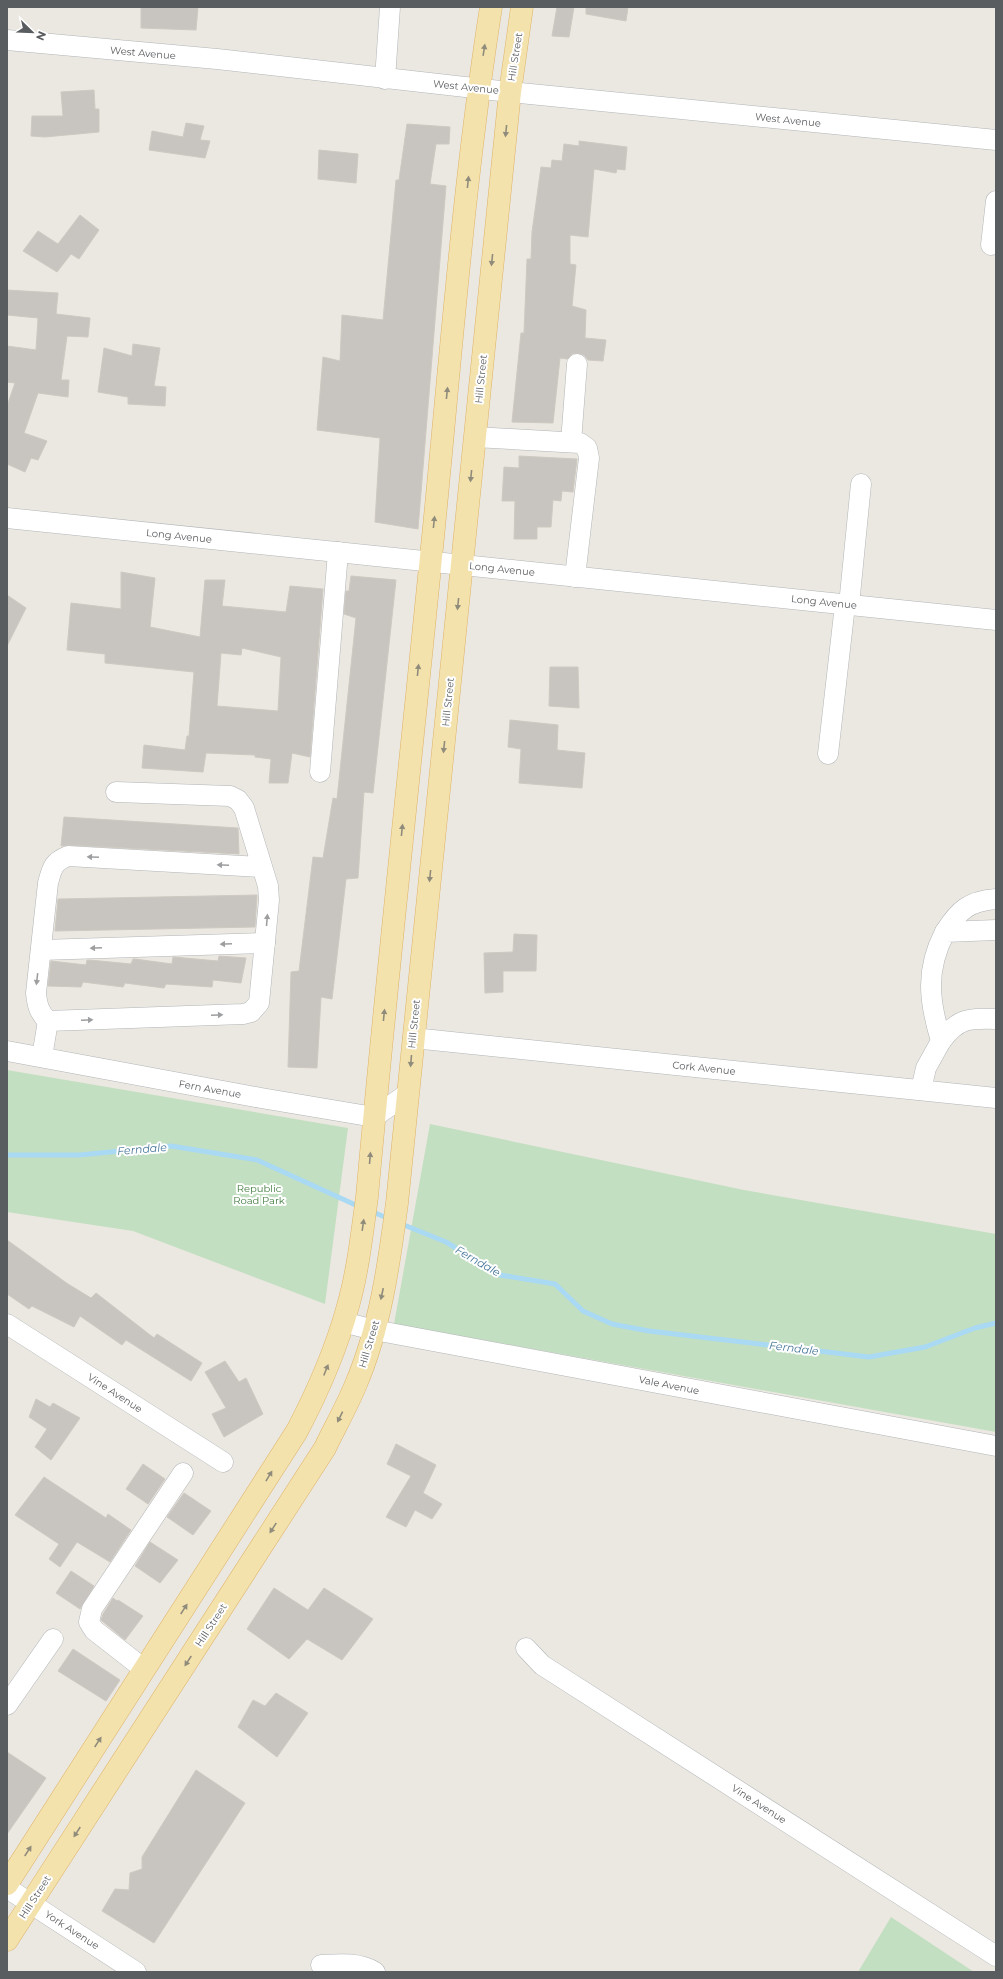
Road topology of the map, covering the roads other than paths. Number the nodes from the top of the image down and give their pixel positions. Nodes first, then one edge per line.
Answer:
1 (390, 7) edge
2 (522, 7) edge
3 (490, 8) edge
4 (7, 40) edge
5 (385, 79) junction
6 (478, 89) junction
7 (510, 92) junction
8 (996, 140) edge
9 (996, 201) edge
10 (991, 245) dead end
11 (577, 364) dead end
12 (475, 437) junction
13 (571, 442) junction
14 (861, 484) dead end
15 (7, 518) edge
16 (338, 552) junction
17 (430, 561) junction
18 (462, 565) junction
19 (575, 576) junction
20 (847, 605) junction
21 (996, 620) edge
22 (828, 754) dead end
23 (320, 772) dead end
24 (116, 792) dead end
25 (262, 867) junction
26 (996, 899) edge
27 (996, 930) edge
28 (945, 932) junction
29 (265, 943) junction
30 (41, 950) junction
31 (996, 1019) edge
32 (48, 1021) junction
33 (413, 1038) junction
34 (941, 1041) junction
35 (7, 1051) edge
36 (42, 1057) junction
37 (921, 1090) junction
38 (408, 1094) junction
39 (996, 1098) edge
40 (374, 1117) junction
41 (343, 1322) junction
42 (7, 1324) edge
43 (374, 1330) junction
44 (996, 1446) edge
45 (223, 1462) dead end
46 (183, 1473) dead end
47 (53, 1639) dead end
48 (526, 1648) dead end
49 (144, 1669) junction
50 (7, 1706) edge
51 (7, 1884) edge
52 (7, 1888) edge
53 (31, 1903) junction
54 (7, 1940) edge
55 (996, 1956) edge
56 (321, 1965) dead end
57 (136, 1972) edge
58 (375, 1972) edge

1 - 5 street
2 - 7 main road, Hill Street
6 -> 3 main road
4 - 5 street, West Avenue
5 - 6 street, West Avenue
6 - 7 street, West Avenue
17 -> 6 main road
7 - 8 street, West Avenue
7 -> 12 main road, Hill Street
9 - 10 street
11 - 13 street
12 - 13 street
12 -> 18 main road, Hill Street
13 - 19 street
14 - 20 street
15 - 16 street, Long Avenue
16 - 17 street, Long Avenue
16 - 23 street
17 - 18 street, Long Avenue
40 -> 17 main road
18 - 19 street, Long Avenue
18 -> 33 main road, Hill Street
19 - 20 street, Long Avenue
20 - 21 street, Long Avenue
20 - 22 street
24 - 25 street
29 -> 25 street
25 -> 30 street
26 - 28 street
27 - 28 street
28 - 34 street
29 -> 30 street
32 -> 29 street
30 -> 32 street
31 - 34 street
32 - 36 street
33 - 37 street, Cork Avenue
33 -> 38 main road, Hill Street
34 - 37 street
35 - 36 street, Fern Avenue
36 - 40 street, Fern Avenue
37 - 39 street, Cork Avenue
38 - 40 street
38 -> 43 main road, Hill Street
41 -> 40 main road
41 - 43 street, Vale Avenue
49 -> 41 main road
42 - 45 street, Vine Avenue
43 - 44 street, Vale Avenue
43 -> 53 main road, Hill Street
46 - 49 street
47 - 50 street
48 - 55 street, Vine Avenue
51 -> 49 main road
52 - 53 street, York Avenue
53 - 54 main road, Hill Street
53 - 57 street, York Avenue
56 - 58 street

